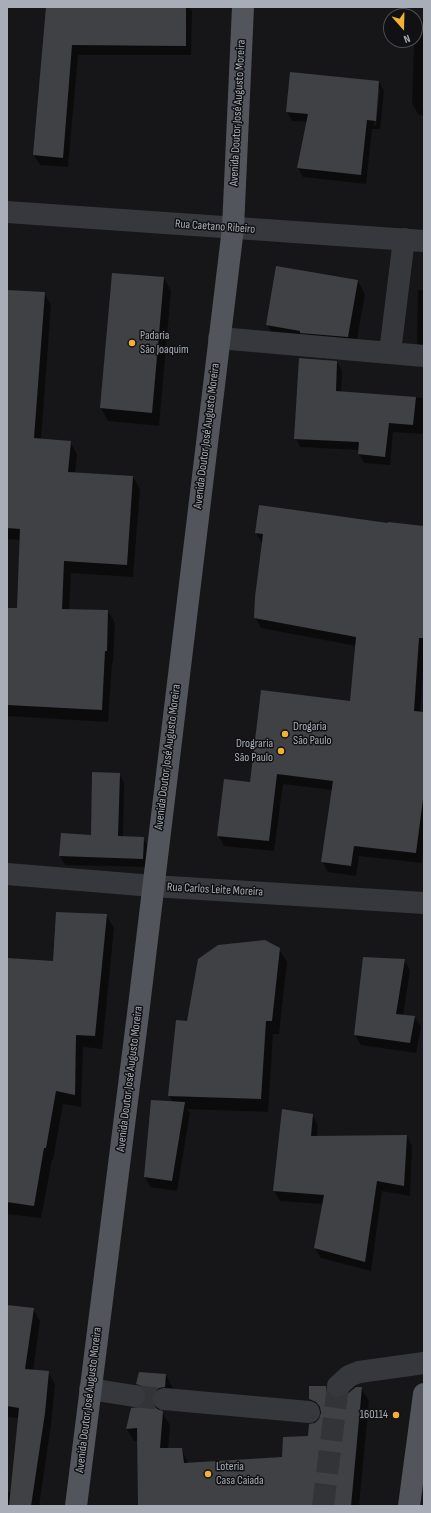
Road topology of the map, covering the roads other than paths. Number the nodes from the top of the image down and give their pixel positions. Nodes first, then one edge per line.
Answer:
1 (243, 7) edge
2 (7, 212) edge
3 (233, 228) junction
4 (414, 240) edge
5 (219, 338) junction
6 (390, 352) junction
7 (424, 356) edge
8 (7, 874) edge
9 (153, 886) junction
10 (424, 902) edge
11 (424, 1363) edge
12 (338, 1386) dead end
13 (90, 1389) junction
14 (424, 1394) edge
15 (134, 1396) tunnel mouth
16 (164, 1399) tunnel mouth
17 (309, 1412) dead end
18 (76, 1506) edge
19 (409, 1506) edge

1 - 3 main road, Avenida Doutor José Augusto Moreira
2 - 3 street, Rua Caetano Ribeiro
3 - 4 street, Rua Caetano Ribeiro
3 - 5 main road, Avenida Doutor José Augusto Moreira
4 - 6 street
5 - 6 street
5 - 9 main road, Avenida Doutor José Augusto Moreira
6 - 7 street
8 - 9 street, Rua Carlos Leite Moreira
9 - 10 street, Rua Carlos Leite Moreira
9 - 13 main road, Avenida Doutor José Augusto Moreira
11 - 12 street
13 - 15 street
13 - 18 main road, Avenida Doutor José Augusto Moreira
14 - 19 main road
16 - 17 street

